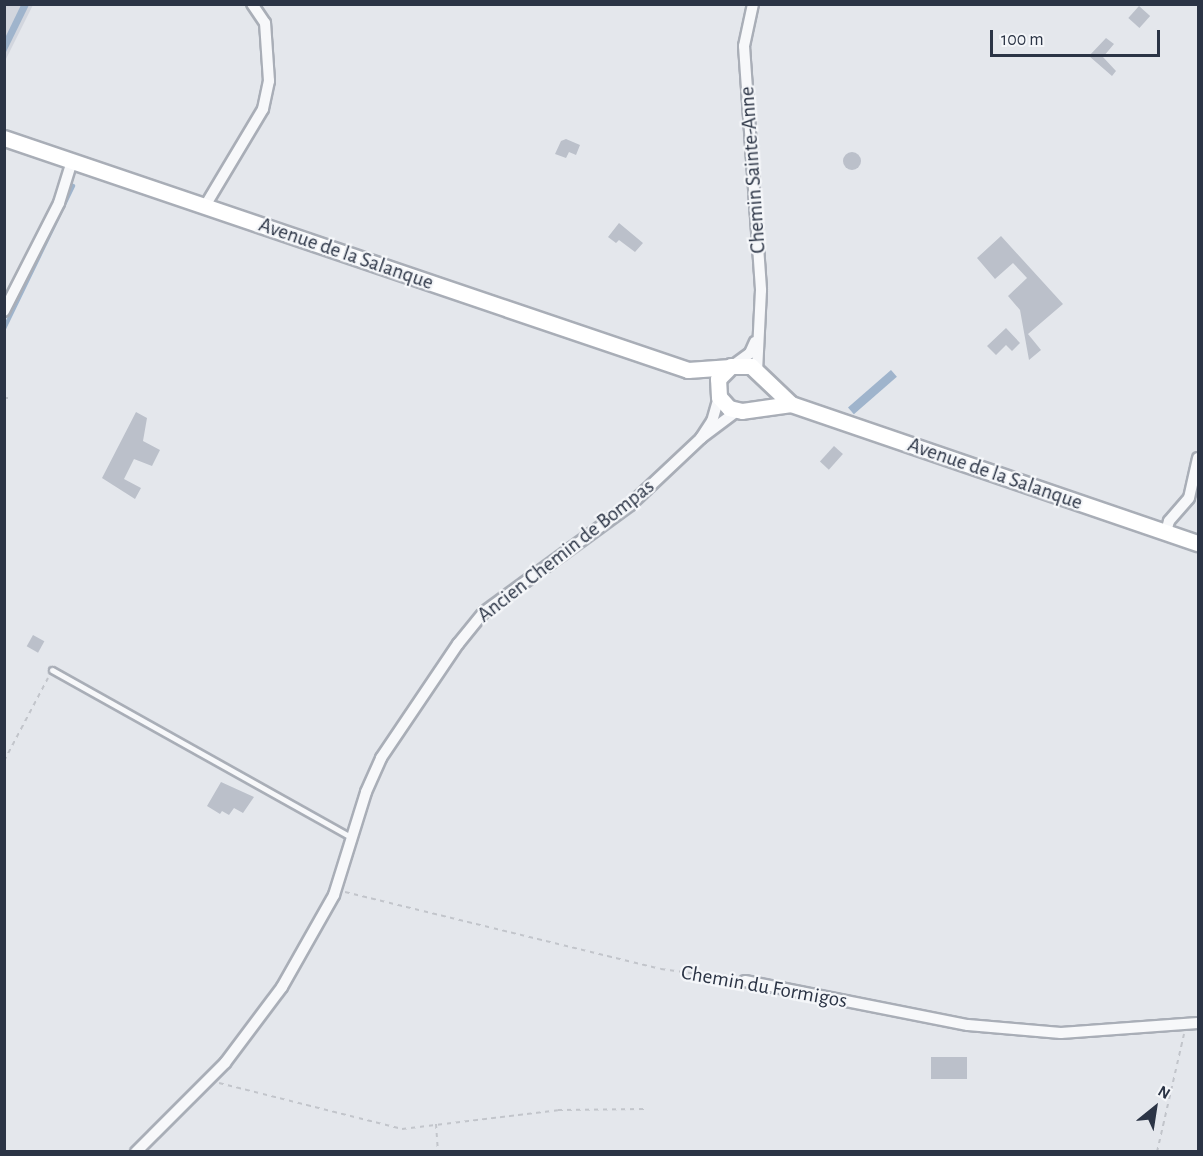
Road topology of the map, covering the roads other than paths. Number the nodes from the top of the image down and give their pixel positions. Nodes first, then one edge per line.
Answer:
1 (252, 4) edge
2 (753, 4) edge
3 (4, 138) edge
4 (72, 161) junction
5 (205, 206) junction
6 (4, 311) edge
7 (758, 336) junction
8 (731, 366) junction
9 (688, 370) junction
10 (760, 376) junction
11 (718, 395) junction
12 (791, 404) junction
13 (753, 407) junction
14 (737, 411) junction
15 (701, 438) junction
16 (1198, 458) edge
17 (1166, 532) junction
18 (1198, 543) edge
19 (52, 670) road end
20 (353, 838) junction
21 (745, 981) road end
22 (1198, 1023) edge
23 (136, 1152) edge

1 - 5 street
2 - 7 street, Chemin Sainte-Anne
3 - 4 main road, Avenue de la Salanque
4 - 5 main road, Avenue de la Salanque
4 - 6 street
5 - 9 main road, Avenue de la Salanque
7 - 8 street
7 - 10 street, Chemin Sainte-Anne
8 - 9 main road, Avenue de la Salanque
8 - 10 main road
8 - 11 main road
9 - 11 main road, Avenue de la Salanque
10 - 12 main road
10 - 13 main road
11 - 14 main road
11 - 15 street, Ancien Chemin de Bompas
12 - 13 main road
12 - 17 main road, Avenue de la Salanque
13 - 14 main road
14 - 15 street, Ancien Chemin de Bompas
15 - 20 street, Ancien Chemin de Bompas
16 - 17 street
17 - 18 main road, Avenue de la Salanque
19 - 20 lane
20 - 23 street, Ancien Chemin de Bompas
21 - 22 street, Chemin du Formigos

